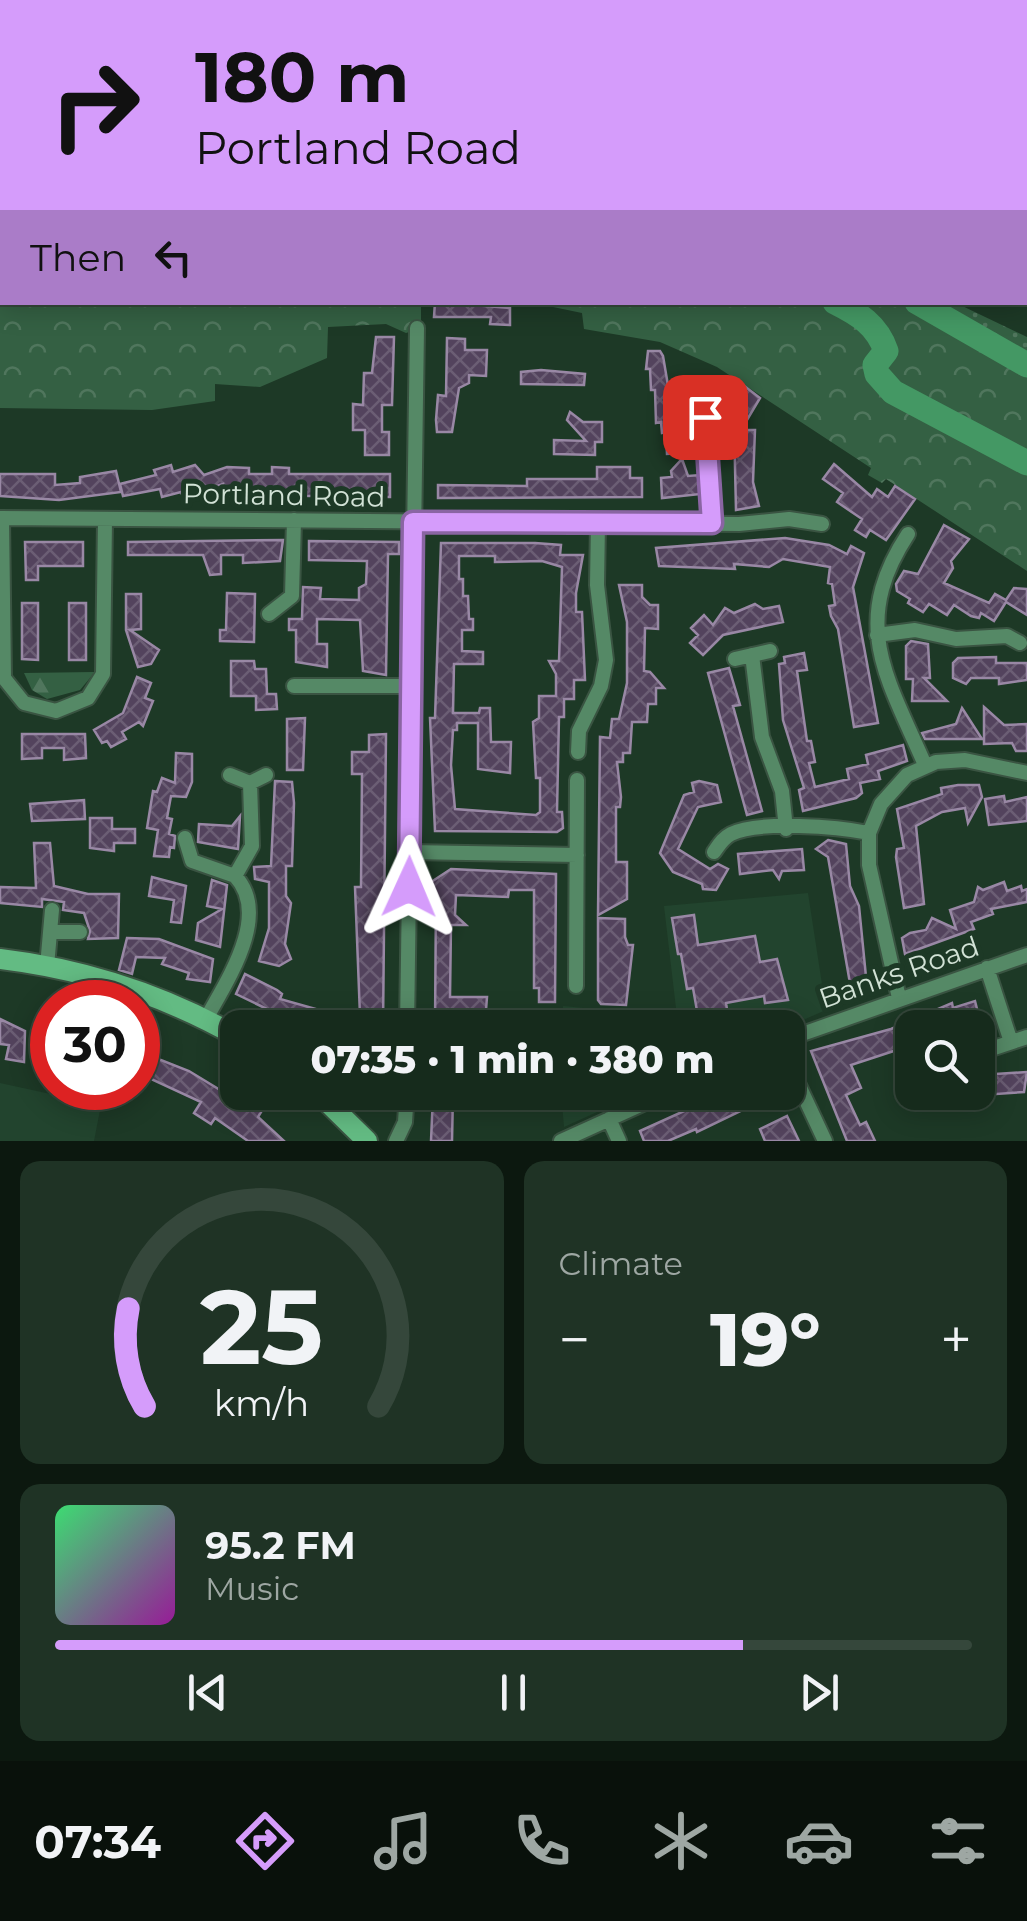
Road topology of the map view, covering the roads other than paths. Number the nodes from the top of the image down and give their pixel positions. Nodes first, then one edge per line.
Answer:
1 (417, 328) dead end
2 (702, 405) dead end
3 (1, 518) edge
4 (105, 518) junction
5 (294, 520) junction
6 (413, 522) junction
7 (598, 522) junction
8 (712, 523) junction
9 (822, 524) dead end
10 (908, 534) dead end
11 (269, 614) dead end
12 (1012, 634) dead end
13 (877, 635) junction
14 (770, 651) dead end
15 (752, 655) junction
16 (735, 659) dead end
17 (2, 678) edge
18 (411, 686) junction
19 (303, 691) dead end
20 (578, 752) dead end
21 (925, 765) junction
22 (1027, 773) edge
23 (230, 775) dead end
24 (266, 775) dead end
25 (578, 780) dead end
26 (250, 783) junction
27 (786, 828) junction
28 (869, 833) junction
29 (185, 838) dead end
30 (409, 852) junction
31 (714, 852) dead end
32 (578, 855) junction
33 (235, 876) junction
34 (52, 910) dead end
35 (52, 932) junction
36 (80, 932) dead end
37 (1027, 956) edge
38 (0, 959) edge
39 (47, 966) junction
40 (988, 968) junction
41 (576, 986) dead end
42 (899, 998) junction
43 (408, 1010) edge
44 (206, 1020) junction
45 (220, 1027) edge
46 (805, 1032) edge
47 (1027, 1038) edge
48 (1012, 1042) junction
49 (995, 1048) edge
50 (805, 1098) edge
51 (335, 1110) edge
52 (405, 1110) edge
53 (630, 1110) edge
54 (609, 1120) junction
55 (367, 1141) edge
56 (396, 1141) edge
57 (562, 1141) edge
58 (619, 1141) edge
59 (825, 1141) edge

1 - 6 street
2 - 8 street
3 - 4 street, Portland Road
3 - 17 street
4 - 5 street, Portland Road
4 - 17 street
5 - 6 street, Portland Road
5 - 11 street
6 - 7 street, Portland Road
6 - 18 street
7 - 8 street, Portland Road
7 - 20 street
8 - 9 street, Portland Road
10 - 13 street
12 - 13 street
13 - 21 street
14 - 15 street
15 - 16 street
15 - 27 street
18 - 19 street
18 - 30 street
21 - 22 street
21 - 28 street
23 - 26 street
24 - 26 street
25 - 32 street
26 - 33 street
27 - 28 street
27 - 31 street
28 - 42 street
29 - 33 street
30 - 32 street
30 - 43 street
32 - 41 street
33 - 44 street
34 - 35 street
35 - 36 street
35 - 39 street
37 - 40 street, Banks Road
38 - 39 main road
39 - 44 main road
40 - 42 street, Banks Road
40 - 48 street
42 - 46 street, Banks Road
44 - 45 main road
47 - 48 street
48 - 49 street
50 - 59 street
51 - 55 main road
52 - 56 street
53 - 54 street
54 - 57 street
54 - 58 street

